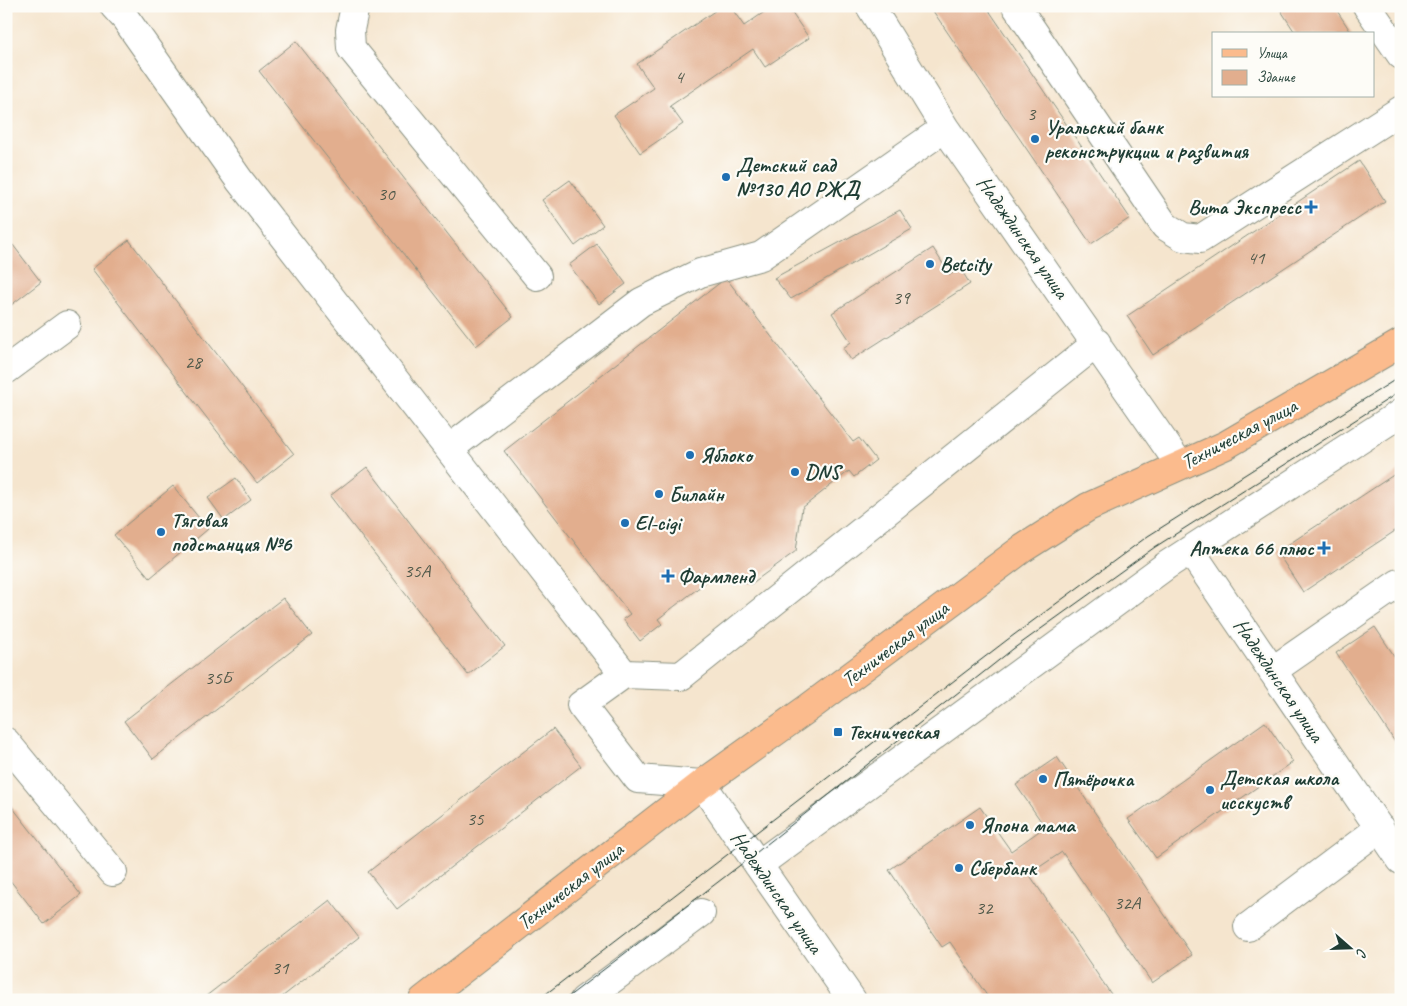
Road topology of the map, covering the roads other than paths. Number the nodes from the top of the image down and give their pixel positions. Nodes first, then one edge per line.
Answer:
1 (355, 6) edge
2 (870, 6) edge
3 (1016, 6) edge
4 (1367, 6) edge
5 (126, 10) edge
6 (1401, 55) edge
7 (1401, 110) edge
8 (945, 128) junction
9 (537, 276) dead end
10 (67, 325) dead end
11 (1097, 342) junction
12 (1401, 342) edge
13 (6, 370) edge
14 (1401, 413) edge
15 (449, 449) junction
16 (1180, 465) junction
17 (1190, 550) junction
18 (1401, 585) edge
19 (1272, 671) junction
20 (624, 674) junction
21 (6, 742) edge
22 (702, 784) junction
23 (1380, 828) junction
24 (1401, 860) edge
25 (758, 865) junction
26 (113, 872) dead end
27 (701, 913) dead end
28 (1248, 927) dead end
29 (423, 1000) edge
30 (584, 1000) edge
31 (852, 1000) edge

1 - 9 street
2 - 8 street, Надеждинская улица
3 - 7 street
4 - 6 street
5 - 15 street
8 - 11 street, Надеждинская улица
8 - 15 street
10 - 13 street
11 - 16 street, Надеждинская улица
11 - 20 street
12 - 16 main road, Техническая улица
14 - 17 street
15 - 20 street
16 - 22 main road, Техническая улица
17 - 19 street, Надеждинская улица
17 - 25 street
18 - 19 street
19 - 23 street, Надеждинская улица
20 - 22 street
21 - 26 street
22 - 25 street, Надеждинская улица
22 - 29 main road, Техническая улица
23 - 24 street, Надеждинская улица
23 - 28 street
25 - 31 street, Надеждинская улица
27 - 30 street

